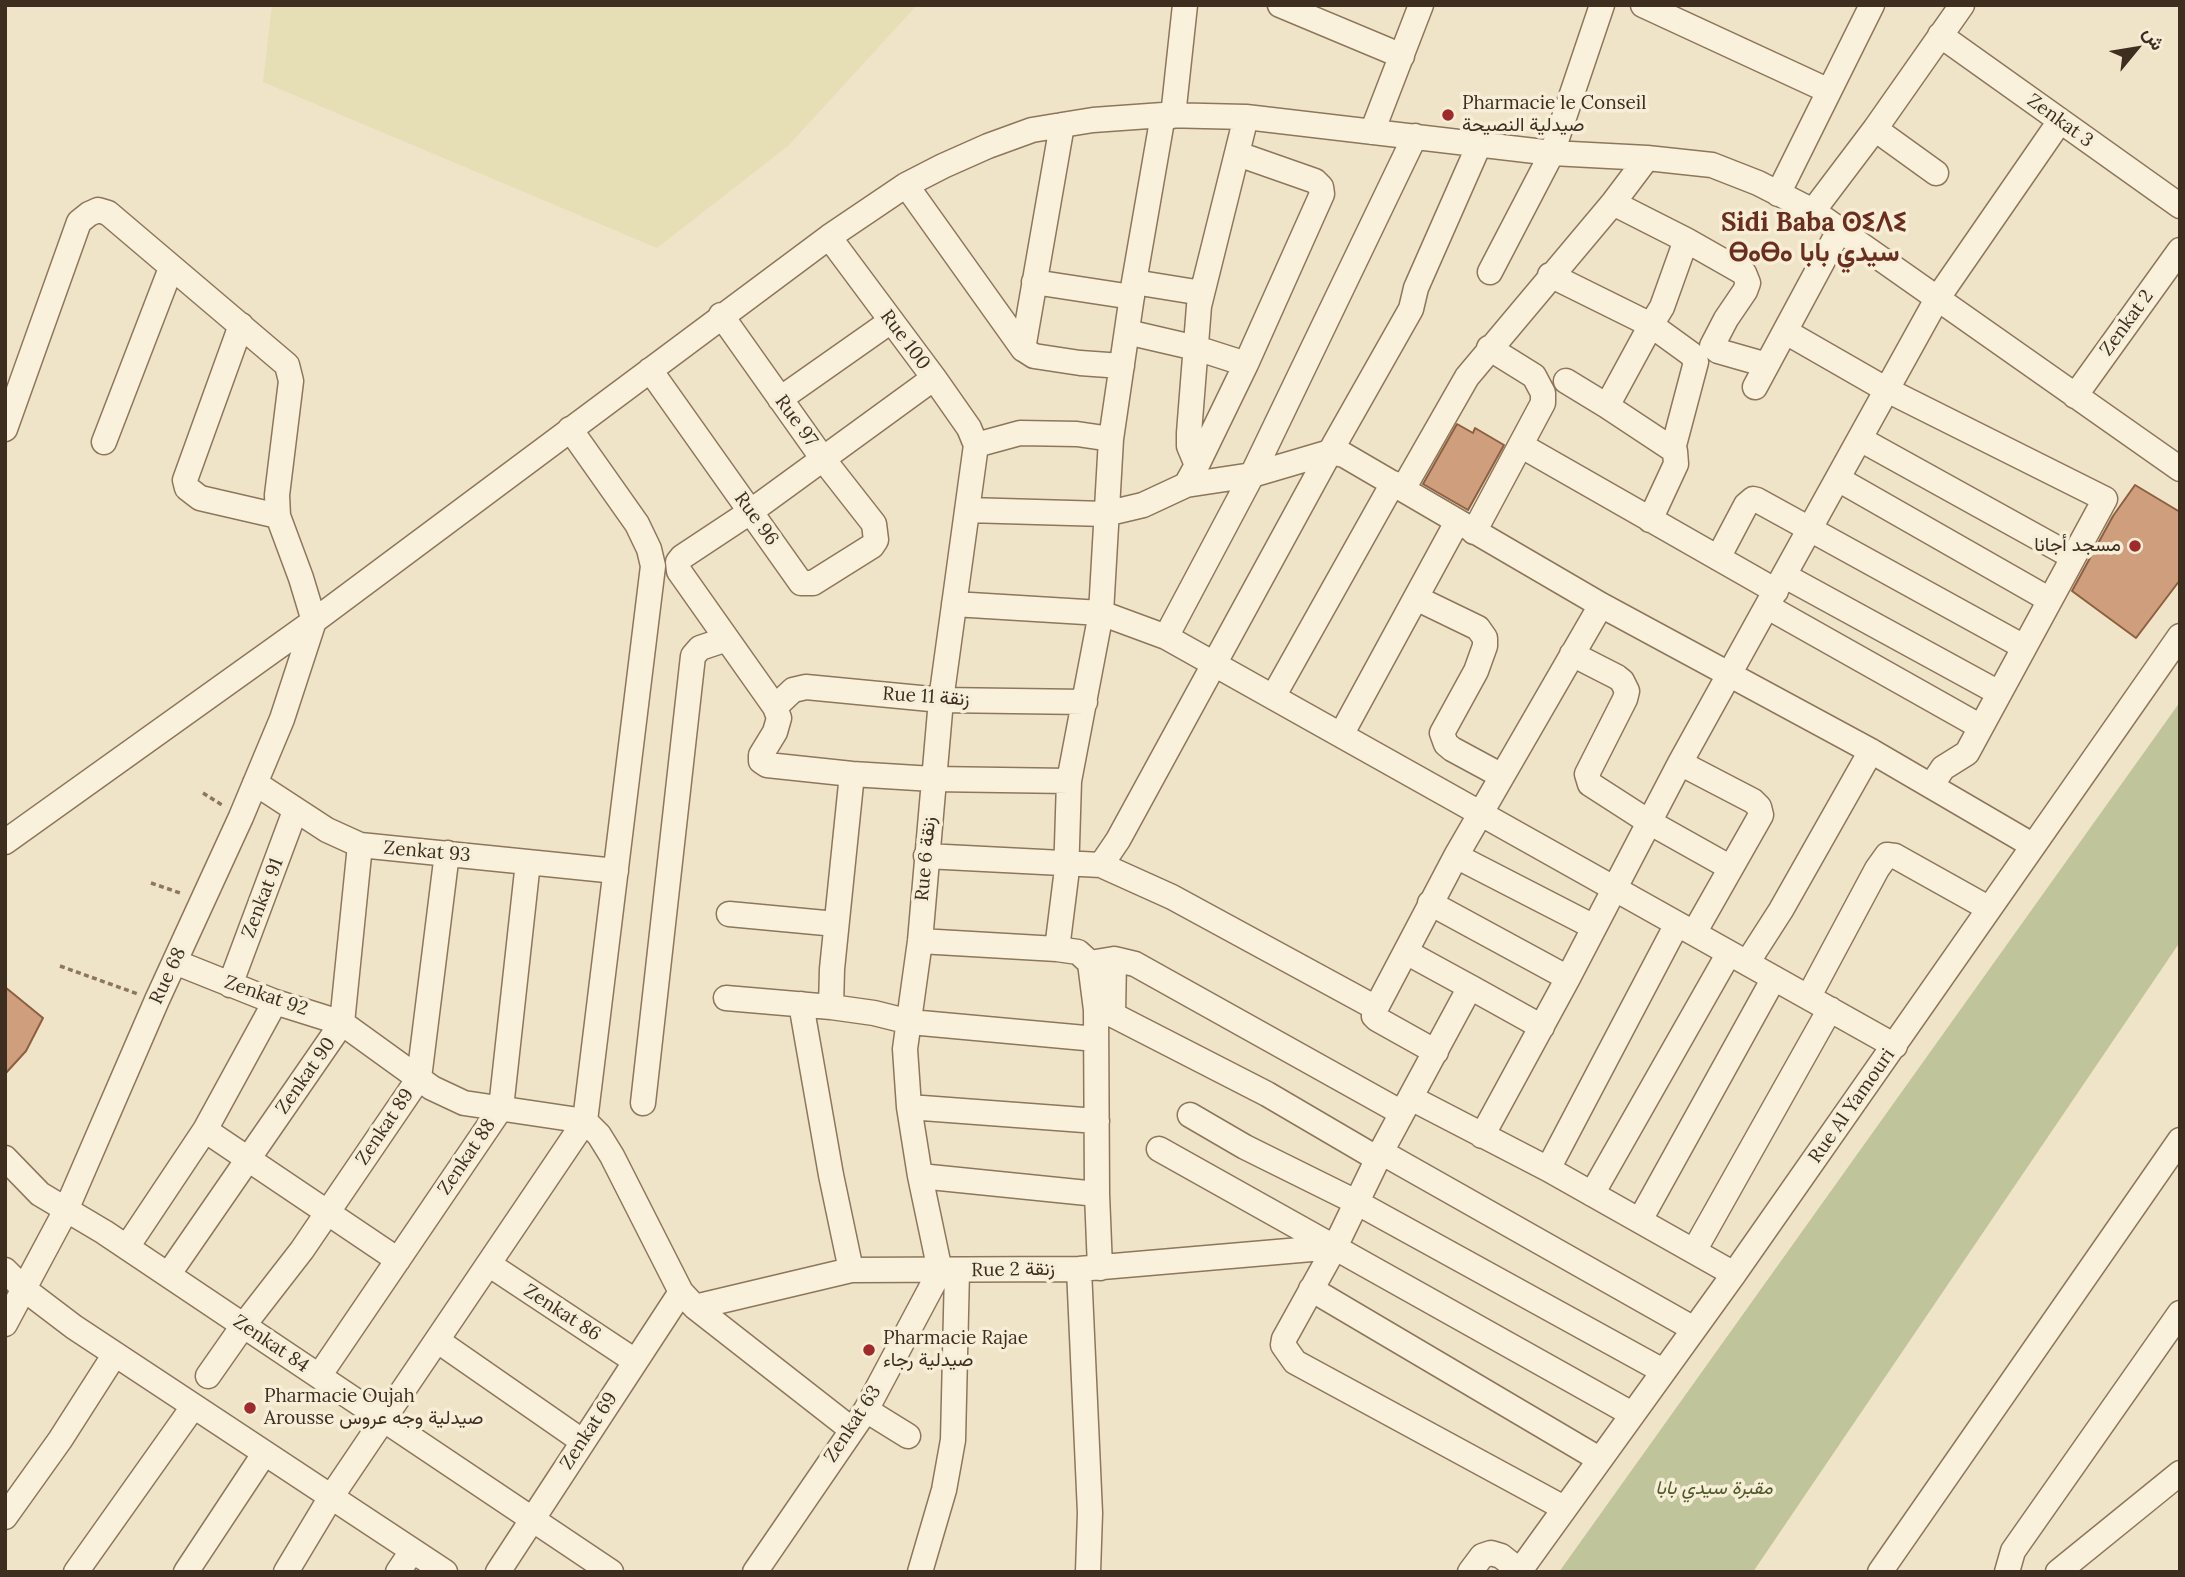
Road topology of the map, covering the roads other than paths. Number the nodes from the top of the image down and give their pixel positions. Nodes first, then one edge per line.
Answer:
1 (1185, 5) edge
2 (1280, 5) edge
3 (1421, 5) edge
4 (1602, 5) edge
5 (1643, 5) edge
6 (1962, 5) edge
7 (1862, 8) edge
8 (1940, 35) junction
9 (1402, 56) junction
10 (1829, 91) junction
11 (1168, 116) junction
12 (1246, 117) junction
13 (2060, 121) junction
14 (1062, 125) junction
15 (1875, 128) junction
16 (1372, 132) junction
17 (1415, 136) junction
18 (1479, 145) junction
19 (1552, 153) junction
20 (1238, 154) junction
21 (1647, 158) junction
22 (1936, 173) dead end
23 (906, 185) junction
24 (1778, 194) junction
25 (1613, 203) junction
26 (2180, 206) edge
27 (1813, 211) junction
28 (1840, 229) junction
29 (829, 237) junction
30 (1686, 240) junction
31 (2180, 250) edge
32 (171, 268) junction
33 (1490, 272) dead end
34 (1550, 275) junction
35 (1034, 282) junction
36 (1133, 290) junction
37 (1202, 293) junction
38 (1937, 299) junction
39 (721, 315) junction
40 (891, 321) junction
41 (241, 325) junction
42 (1651, 325) junction
43 (1786, 331) junction
44 (1127, 332) junction
45 (1196, 348) junction
46 (1489, 348) junction
47 (1023, 349) junction
48 (1246, 364) junction
49 (1767, 365) junction
50 (1122, 366) junction
51 (650, 370) junction
52 (934, 378) junction
53 (1566, 381) dead end
54 (1755, 387) dead end
55 (1887, 390) junction
56 (2075, 396) junction
57 (780, 399) junction
58 (1607, 406) junction
59 (7, 418) edge
60 (570, 429) junction
61 (1111, 439) junction
62 (1860, 439) junction
63 (104, 442) dead end
64 (976, 445) junction
65 (1522, 446) junction
66 (1672, 449) junction
67 (1330, 452) junction
68 (823, 459) junction
69 (2180, 469) edge
70 (1191, 475) junction
71 (1252, 475) junction
72 (1838, 479) junction
73 (1398, 486) junction
74 (967, 510) junction
75 (750, 512) junction
76 (1105, 514) junction
77 (278, 516) junction
78 (1650, 520) junction
79 (874, 524) joint
80 (1465, 527) junction
81 (1810, 529) junction
82 (2073, 557) junction
83 (1718, 558) junction
84 (1776, 591) junction
85 (1416, 598) junction
86 (2050, 600) junction
87 (954, 604) junction
88 (1601, 605) junction
89 (1101, 614) junction
90 (313, 621) junction
91 (2180, 636) edge
92 (1166, 637) junction
93 (727, 639) junction
94 (2024, 647) junction
95 (1572, 654) junction
96 (1214, 664) junction
97 (1731, 675) junction
98 (1999, 693) junction
99 (1273, 697) junction
100 (941, 700) junction
101 (1085, 702) junction
102 (775, 707) junction
103 (1981, 727) junction
104 (1341, 735) junction
105 (1871, 751) junction
106 (1680, 763) junction
107 (852, 774) junction
108 (1502, 776) junction
109 (933, 779) junction
110 (1069, 781) junction
111 (255, 783) junction
112 (1931, 786) junction
113 (295, 811) junction
114 (1480, 813) junction
115 (1648, 822) junction
116 (5, 842) edge
117 (360, 845) junction
118 (2032, 845) junction
119 (447, 853) junction
120 (926, 856) junction
121 (1456, 856) junction
122 (528, 862) junction
123 (1067, 862) junction
124 (1101, 865) junction
125 (1731, 868) junction
126 (616, 871) junction
127 (1613, 888) junction
128 (1430, 903) junction
129 (1988, 908) junction
130 (729, 915) dead end
131 (836, 924) junction
132 (1594, 927) junction
133 (1686, 929) junction
134 (920, 941) junction
135 (1057, 949) junction
136 (1406, 952) junction
137 (1738, 958) junction
138 (1102, 961) junction
139 (175, 962) junction
140 (1568, 978) junction
141 (1774, 978) junction
142 (230, 985) junction
143 (1470, 987) junction
144 (1809, 996) junction
145 (726, 998) dead end
146 (275, 1002) junction
147 (801, 1004) junction
148 (831, 1007) junction
149 (1376, 1008) junction
150 (1830, 1009) junction
151 (1105, 1012) junction
152 (910, 1022) junction
153 (342, 1023) junction
154 (1542, 1027) junction
155 (1096, 1039) junction
156 (1895, 1046) junction
157 (1436, 1052) junction
158 (419, 1077) junction
159 (643, 1102) dead end
160 (1406, 1106) junction
161 (909, 1107) junction
162 (501, 1108) junction
163 (1190, 1115) dead end
164 (585, 1121) junction
165 (1097, 1121) junction
166 (205, 1130) junction
167 (1482, 1136) junction
168 (2180, 1140) edge
169 (1159, 1149) dead end
170 (1379, 1155) junction
171 (5, 1158) edge
172 (249, 1158) junction
173 (1548, 1169) junction
174 (920, 1177) junction
175 (1097, 1194) junction
176 (1592, 1194) junction
177 (1356, 1202) junction
178 (66, 1210) junction
179 (327, 1213) junction
180 (1640, 1220) junction
181 (127, 1247) junction
182 (1335, 1247) junction
183 (1694, 1251) junction
184 (398, 1260) junction
185 (490, 1265) junction
186 (1089, 1269) junction
187 (5, 1270) edge
188 (851, 1270) junction
189 (949, 1271) junction
190 (1734, 1274) junction
191 (168, 1275) junction
192 (24, 1289) junction
193 (1311, 1289) junction
194 (688, 1299) junction
195 (2180, 1313) edge
196 (5, 1324) edge
197 (243, 1326) junction
198 (1694, 1329) junction
199 (438, 1341) junction
200 (115, 1354) junction
201 (635, 1361) junction
202 (1663, 1371) junction
203 (208, 1376) dead end
204 (319, 1376) junction
205 (193, 1407) junction
206 (1632, 1414) junction
207 (384, 1420) junction
208 (859, 1420) junction
209 (908, 1436) dead end
210 (582, 1441) junction
211 (264, 1454) junction
212 (1599, 1459) junction
213 (2180, 1473) edge
214 (331, 1497) junction
215 (1564, 1508) junction
216 (5, 1517) edge
217 (531, 1520) junction
218 (412, 1551) junction
219 (1520, 1571) edge
220 (76, 1572) edge
221 (186, 1572) edge
222 (285, 1572) edge
223 (398, 1572) edge
224 (445, 1572) edge
225 (498, 1572) edge
226 (611, 1572) edge
227 (755, 1572) edge
228 (920, 1572) edge
229 (1088, 1572) edge
230 (1470, 1572) edge
231 (1880, 1572) edge
232 (2007, 1572) edge
233 (2059, 1572) edge

1 - 11 street
2 - 9 street
3 - 9 street
4 - 19 street
5 - 10 street
6 - 8 street
7 - 10 street
8 - 13 street, Zenkat 3
8 - 15 street
9 - 16 street
10 - 24 street
11 - 12 street
11 - 14 street
11 - 36 street
12 - 16 street
12 - 20 street
13 - 26 street, Zenkat 3
13 - 38 street
14 - 23 street
14 - 35 street
15 - 22 street
15 - 27 street
16 - 17 street
17 - 18 street
17 - 71 street
18 - 19 street
18 - 67 street
19 - 21 street
19 - 33 street
20 - 37 street
20 - 48 street
21 - 24 street
21 - 25 street
23 - 29 street
23 - 47 street
24 - 27 street
25 - 30 street
25 - 34 street
27 - 28 street
28 - 38 street
28 - 43 street
29 - 39 street
29 - 40 street, Rue 100
30 - 42 street
30 - 49 street
31 - 56 street, Zenkat 2
32 - 41 street
32 - 59 street
32 - 63 street
34 - 42 street
34 - 46 street
35 - 36 street
35 - 47 street
36 - 37 street
36 - 44 street
37 - 45 street
38 - 55 street
38 - 56 street
39 - 51 street
39 - 57 street, Rue 97
40 - 52 street, Rue 100
40 - 57 street
41 - 77 street
41 - 77 street
42 - 58 street
42 - 66 street
43 - 49 street
43 - 55 street
44 - 45 street
44 - 50 street
45 - 48 street
45 - 70 street
46 - 65 street
46 - 73 street
47 - 50 street
48 - 70 street
49 - 54 street
50 - 61 street
51 - 60 street
51 - 75 street, Rue 96
52 - 64 street, Rue 100
52 - 68 street
53 - 58 street
55 - 62 street
55 - 82 street
56 - 69 street
57 - 68 street, Rue 97
58 - 66 street
60 - 90 street
60 - 126 street
61 - 64 street
61 - 76 street
62 - 72 street
62 - 82 street
64 - 74 street, Rue 6 زنقة
65 - 78 street
65 - 80 street
66 - 78 street
67 - 71 street
67 - 73 street
67 - 96 street
68 - 75 street
68 - 79 street, Rue 97
70 - 71 street
70 - 76 street
71 - 92 street
72 - 81 street
72 - 86 street
73 - 80 street
73 - 99 street
74 - 76 street
74 - 87 street, Rue 6 زنقة
75 - 79 street, Rue 96
75 - 93 street
76 - 89 street
77 - 90 street
78 - 83 street
80 - 85 street
80 - 88 street
81 - 83 street
81 - 84 street
81 - 94 street
82 - 86 street
83 - 84 street
84 - 97 street
84 - 98 street
84 - 103 street
85 - 104 street
85 - 108 street
86 - 94 street
87 - 89 street
87 - 100 street, Rue 6 زنقة
88 - 95 street
88 - 97 street
89 - 92 street
89 - 101 street
90 - 111 street, Rue 68
90 - 116 street
91 - 118 street, Rue Al Yamouri
92 - 96 street
93 - 102 street
93 - 159 street
94 - 98 street
95 - 108 street
95 - 115 street
96 - 99 street
96 - 124 street
97 - 105 street
97 - 106 street
98 - 103 street
99 - 104 street
100 - 101 street, Rue 11 زنقة
100 - 102 street, Rue 11 زنقة
100 - 109 street, Rue 6 زنقة
101 - 110 street
102 - 107 street
103 - 112 street
104 - 114 street
105 - 112 street
105 - 137 street
106 - 115 street
106 - 125 street
107 - 109 street
107 - 131 street
108 - 114 street
109 - 110 street
109 - 120 street, Rue 6 زنقة
110 - 123 street
111 - 113 street, Zenkat 93
111 - 139 street, Rue 68
112 - 118 street
113 - 117 street, Zenkat 93
113 - 142 street, Zenkat 91
114 - 121 street
114 - 127 street
115 - 125 street
115 - 127 street
117 - 119 street, Zenkat 93
117 - 153 street, Zenkat 90
118 - 129 street, Rue Al Yamouri
119 - 122 street, Zenkat 93
119 - 158 street, Zenkat 89
120 - 123 street
120 - 134 street, Rue 6 زنقة
121 - 128 street
121 - 132 street
122 - 126 street, Zenkat 93
122 - 162 street, Zenkat 88
123 - 124 street
123 - 135 street
124 - 149 street
125 - 133 street
126 - 164 street
127 - 132 street
127 - 133 street
128 - 136 street
128 - 140 street
129 - 144 street
129 - 156 street, Rue Al Yamouri
130 - 131 street
131 - 148 street
132 - 140 street
133 - 137 street
133 - 173 street
134 - 135 street
134 - 152 street, Rue 6 زنقة
135 - 138 street
136 - 143 street
136 - 149 street
137 - 141 street
137 - 176 street
138 - 151 street
138 - 160 street
139 - 142 street, Zenkat 92
139 - 178 street, Rue 68
140 - 154 street
141 - 144 street
141 - 180 street
142 - 146 street, Zenkat 92
143 - 154 street
143 - 157 street
144 - 150 street
145 - 147 street
146 - 153 street, Zenkat 92
146 - 166 street
147 - 148 street
147 - 188 street
148 - 152 street
149 - 157 street
150 - 156 street
150 - 183 street
151 - 155 street
151 - 170 street
152 - 155 street
152 - 161 street, Rue 6 زنقة
153 - 158 street, Zenkat 92
153 - 172 street, Zenkat 90
154 - 167 street
155 - 165 street
156 - 190 street, Rue Al Yamouri
157 - 160 street
158 - 162 street, Zenkat 92
158 - 179 street, Zenkat 89
160 - 167 street
160 - 170 street
161 - 165 street
161 - 174 street, Rue 6 زنقة
162 - 164 street, Zenkat 92
162 - 184 street, Zenkat 88
163 - 177 street
164 - 185 street
164 - 194 street
165 - 175 street
166 - 172 street
166 - 181 street
167 - 173 street
168 - 231 street
169 - 182 street
170 - 177 street
170 - 198 street
171 - 178 street, Zenkat 84
172 - 179 street
172 - 191 street, Zenkat 90
173 - 176 street
174 - 175 street
174 - 189 street, Rue 6 زنقة
175 - 186 street
176 - 180 street
177 - 182 street
177 - 202 street
178 - 181 street, Zenkat 84
178 - 192 street, Rue 68
179 - 184 street
179 - 197 street, Zenkat 89
180 - 183 street
181 - 191 street, Zenkat 84
182 - 186 street, Rue 2 زنقة
182 - 193 street
182 - 206 street
183 - 190 street
184 - 204 street, Zenkat 88
185 - 199 street
185 - 201 street, Zenkat 86
186 - 189 street, Rue 2 زنقة
186 - 229 street
187 - 192 street
188 - 189 street, Rue 2 زنقة
188 - 194 street, Rue 2 زنقة
189 - 208 street, Zenkat 63
189 - 228 street, Rue 6 زنقة
190 - 198 street, Rue Al Yamouri
191 - 197 street, Zenkat 84
192 - 196 street, Rue 68
192 - 200 street
193 - 212 street
193 - 215 street
194 - 201 street, Zenkat 69
194 - 208 street
195 - 232 street
197 - 203 street, Zenkat 89
197 - 204 street, Zenkat 84
198 - 202 street, Rue Al Yamouri
199 - 207 street
199 - 210 street
200 - 205 street
200 - 216 street
201 - 210 street, Zenkat 69
202 - 206 street, Rue Al Yamouri
204 - 207 street, Zenkat 84
205 - 211 street
205 - 220 street
206 - 212 street, Rue Al Yamouri
207 - 214 street
207 - 217 street, Zenkat 84
208 - 209 street
208 - 227 street, Zenkat 63
210 - 217 street, Zenkat 69
211 - 214 street
211 - 221 street
212 - 215 street, Rue Al Yamouri
213 - 233 street
214 - 218 street
214 - 222 street
215 - 219 street, Rue Al Yamouri
217 - 225 street, Zenkat 69
217 - 226 street, Zenkat 84
218 - 223 street
218 - 224 street
219 - 230 street

